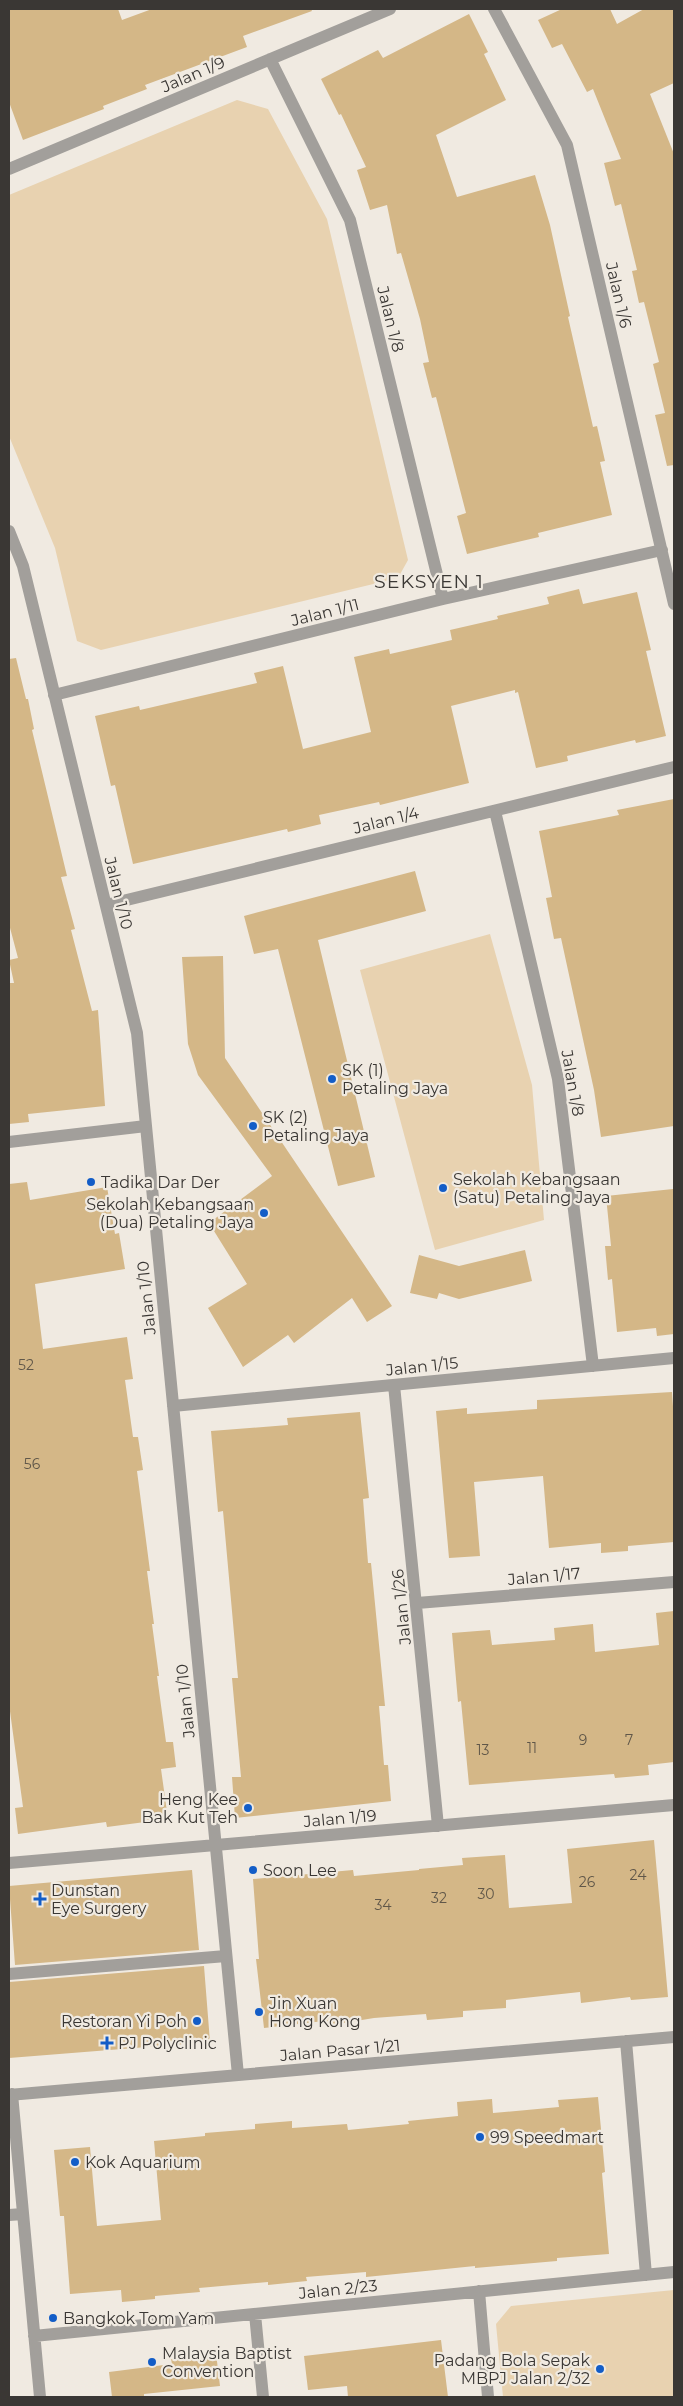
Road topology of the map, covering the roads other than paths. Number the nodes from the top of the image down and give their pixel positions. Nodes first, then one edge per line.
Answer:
1 (390, 9) edge
2 (494, 9) edge
3 (270, 59) junction
4 (9, 169) edge
5 (9, 531) edge
6 (662, 550) junction
7 (443, 599) junction
8 (674, 604) edge
9 (54, 695) junction
10 (674, 767) edge
11 (495, 811) junction
12 (106, 905) junction
13 (146, 1126) junction
14 (9, 1142) edge
15 (674, 1358) edge
16 (593, 1366) junction
17 (394, 1385) junction
18 (173, 1406) junction
19 (674, 1582) edge
20 (417, 1603) junction
21 (674, 1804) edge
22 (438, 1826) junction
23 (216, 1845) junction
24 (9, 1863) edge
25 (226, 1956) junction
26 (9, 1974) edge
27 (674, 2037) edge
28 (626, 2041) junction
29 (238, 2075) junction
30 (10, 2094) edge
31 (23, 2214) junction
32 (9, 2215) edge
33 (674, 2272) edge
34 (646, 2274) junction
35 (478, 2292) junction
36 (255, 2314) junction
37 (34, 2336) junction
38 (40, 2397) edge
39 (263, 2397) edge
40 (488, 2397) edge

1 - 3 street, Jalan 1/9
2 - 6 street, Jalan 1/6
3 - 4 street, Jalan 1/9
3 - 7 street, Jalan 1/8
5 - 9 street, Jalan 1/10
6 - 7 street, Jalan 1/11
6 - 8 street, Jalan 1/6
7 - 9 street, Jalan 1/11
9 - 12 street, Jalan 1/10
10 - 11 street, Jalan 1/4
11 - 12 street, Jalan 1/4
11 - 16 street, Jalan 1/8
12 - 13 street, Jalan 1/10
13 - 14 street
13 - 18 street, Jalan 1/10
15 - 16 street, Jalan 1/15
16 - 17 street, Jalan 1/15
17 - 18 street, Jalan 1/15
17 - 20 street, Jalan 1/26
18 - 23 street, Jalan 1/10
19 - 20 street, Jalan 1/17
20 - 22 street, Jalan 1/26
21 - 22 street, Jalan 1/19
22 - 23 street, Jalan 1/19
23 - 24 street, Jalan 1/19
23 - 25 street, Jalan 1/10
25 - 26 street
25 - 29 street, Jalan 1/10
27 - 28 street, Jalan Pasar 1/21
28 - 29 street, Jalan Pasar 1/21
28 - 34 street
29 - 30 street, Jalan Pasar 1/21
30 - 31 street
31 - 32 street
31 - 37 street
33 - 34 street, Jalan 2/23
34 - 35 street, Jalan 2/23
35 - 36 street, Jalan 2/23
35 - 40 street
36 - 37 street, Jalan 2/23
36 - 39 street
37 - 38 street

